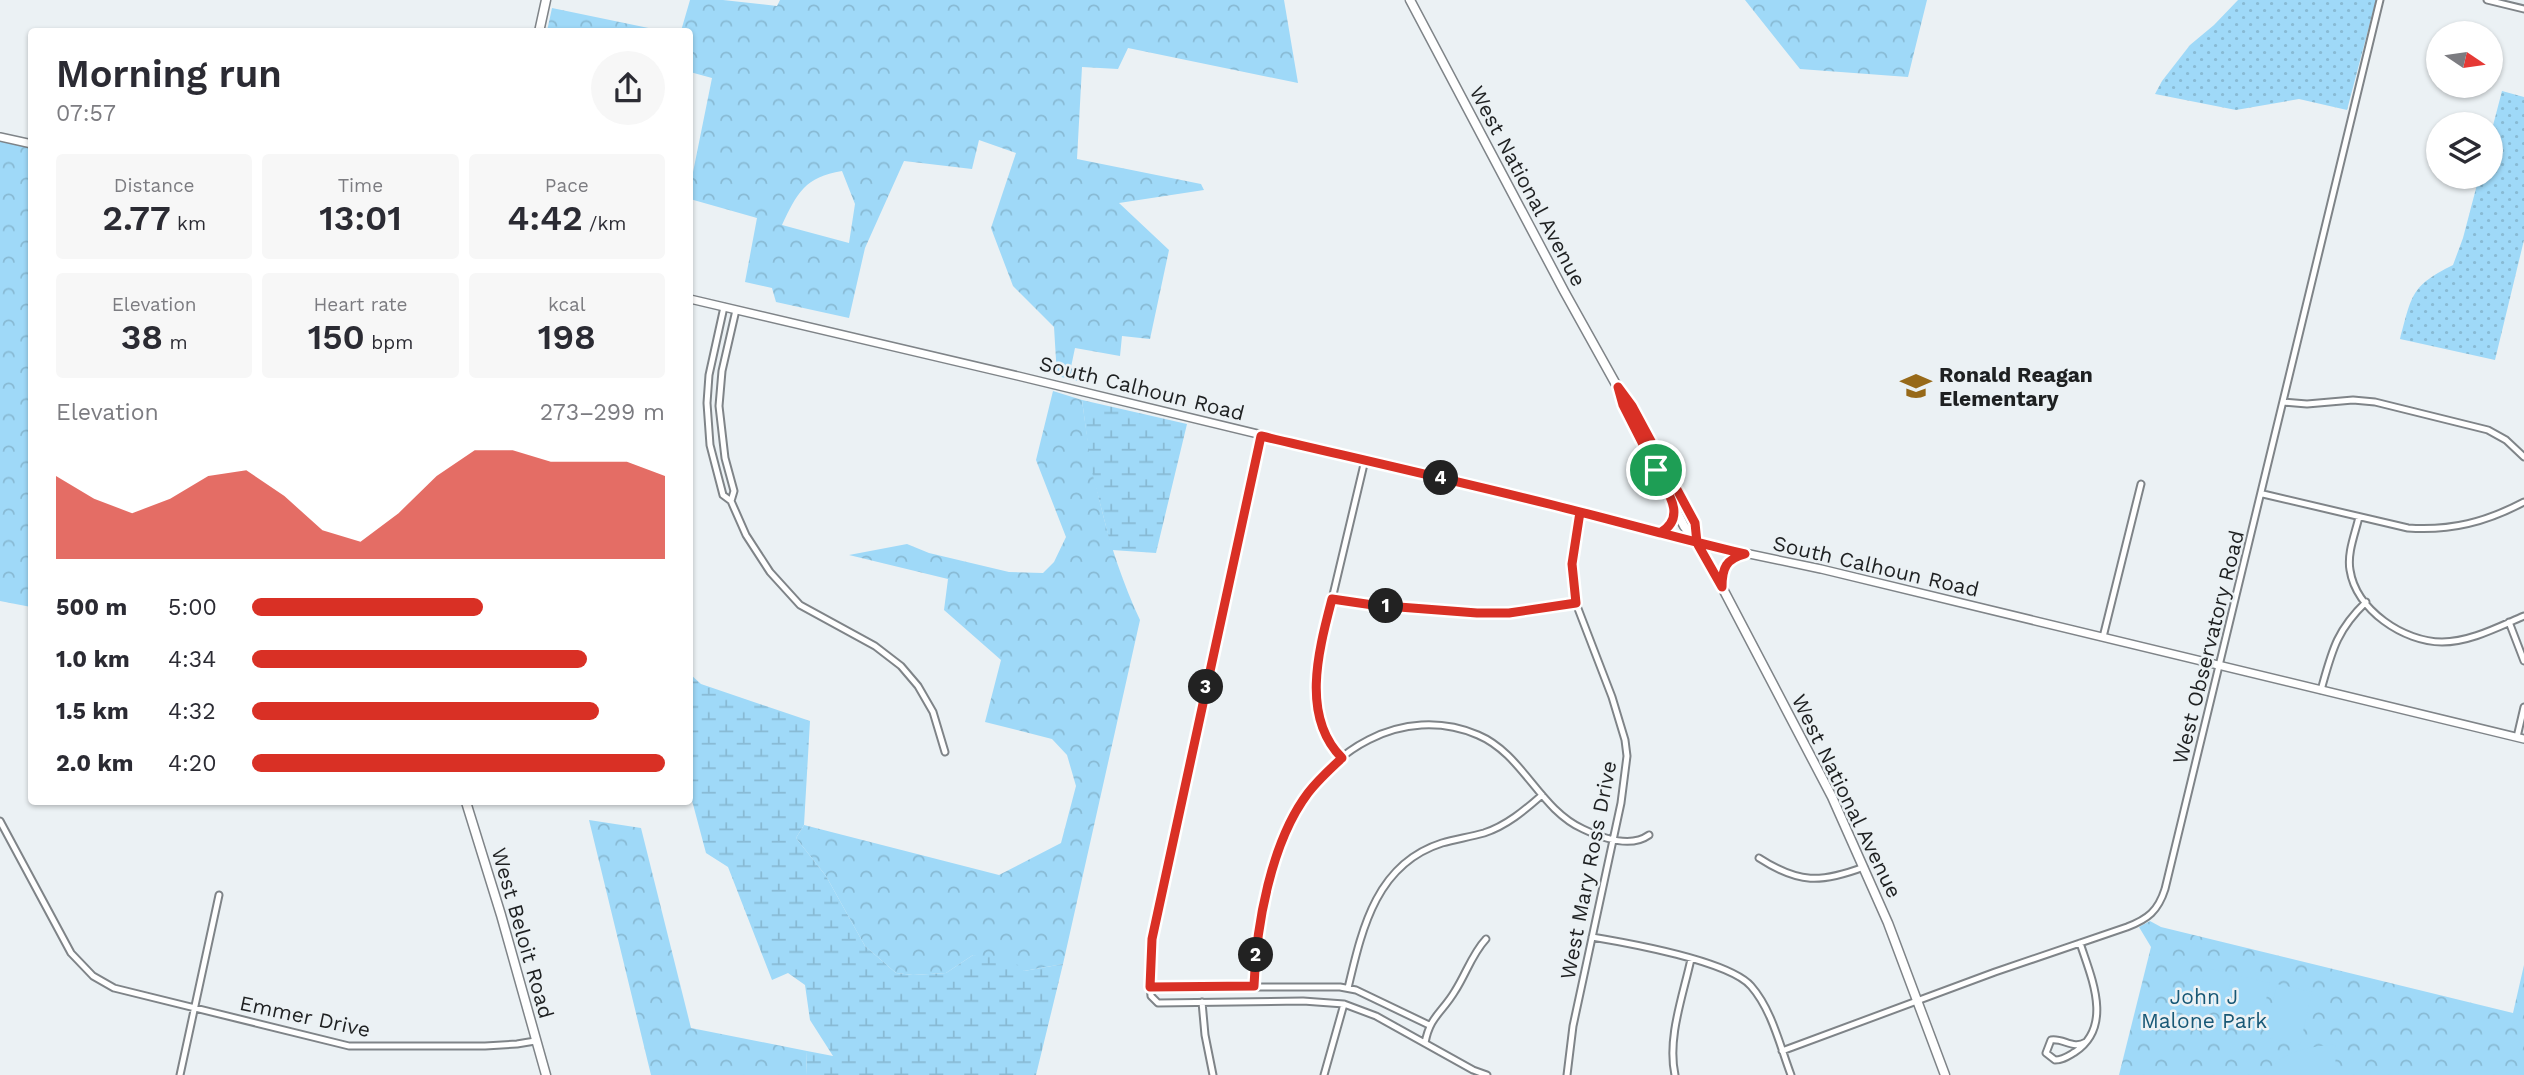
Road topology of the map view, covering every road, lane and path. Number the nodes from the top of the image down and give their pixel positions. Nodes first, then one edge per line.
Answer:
1 (546, 0) edge
2 (1410, 0) edge
3 (2380, 0) edge
4 (2487, 0) edge
5 (2524, 9) edge
6 (539, 28) edge
7 (0, 137) edge
8 (28, 143) edge
9 (693, 300) edge
10 (724, 307) junction
11 (736, 310) junction
12 (1618, 387) junction
13 (2283, 402) junction
14 (708, 403) junction
15 (719, 403) junction
16 (1261, 436) junction
17 (724, 452) junction
18 (712, 454) junction
19 (2524, 457) edge
20 (1365, 460) junction
21 (2141, 484) dead end
22 (2263, 494) junction
23 (731, 501) junction
24 (2524, 502) edge
25 (1674, 504) junction
26 (1580, 512) junction
27 (2359, 517) junction
28 (1660, 533) junction
29 (1697, 543) junction
30 (1745, 554) junction
31 (1722, 587) junction
32 (1332, 599) junction
33 (2366, 602) junction
34 (1576, 603) junction
35 (2524, 616) edge
36 (2509, 622) junction
37 (2103, 637) junction
38 (2524, 661) edge
39 (2220, 665) junction
40 (2321, 690) junction
41 (2524, 707) edge
42 (2520, 738) edge
43 (944, 752) dead end
44 (1342, 758) junction
45 (1542, 795) junction
46 (467, 805) edge
47 (0, 821) edge
48 (1649, 835) dead end
49 (1614, 839) junction
50 (1759, 858) dead end
51 (1864, 867) junction
52 (219, 895) dead end
53 (1592, 937) junction
54 (1486, 939) dead end
55 (2080, 943) junction
56 (1691, 959) junction
57 (1254, 986) junction
58 (1150, 987) junction
59 (1348, 988) junction
60 (1918, 1001) junction
61 (1202, 1002) junction
62 (1344, 1004) junction
63 (194, 1008) junction
64 (1429, 1025) junction
65 (535, 1041) junction
66 (2086, 1042) junction
67 (1425, 1043) junction
68 (1782, 1051) junction
69 (180, 1075) edge
70 (546, 1075) edge
71 (1213, 1075) edge
72 (1324, 1075) edge
73 (1487, 1075) edge
74 (1567, 1075) edge
75 (1675, 1075) edge
76 (1791, 1075) edge
77 (1945, 1075) edge

1 - 6 main road
2 - 12 main road, West National Avenue
3 - 13 street, West Observatory Road
4 - 5 street
7 - 8 street
9 - 10 street, South Calhoun Road
10 - 11 street, South Calhoun Road
10 - 14 street
11 - 15 street
11 - 16 street, South Calhoun Road
12 - 25 main road, West National Avenue
12 - 29 main road, West National Avenue
13 - 19 street
13 - 22 street, West Observatory Road
14 - 15 street
14 - 18 street
15 - 17 street
16 - 20 street, South Calhoun Road
16 - 58 street
17 - 18 street
17 - 23 street
18 - 23 street
20 - 26 street, South Calhoun Road
20 - 32 street
21 - 37 street
22 - 27 street
22 - 39 street, West Observatory Road
23 - 43 street
24 - 27 street
25 - 28 main road
25 - 29 main road, West National Avenue
26 - 28 street, South Calhoun Road
26 - 34 street, West Mary Ross Drive
27 - 33 street
28 - 29 street, South Calhoun Road
29 - 30 street, South Calhoun Road
29 - 31 main road, West National Avenue
30 - 31 main road
30 - 37 street, South Calhoun Road
31 - 51 main road, West National Avenue
32 - 34 street
32 - 44 street
33 - 36 street
33 - 40 street
34 - 49 street, West Mary Ross Drive
35 - 36 street
36 - 38 street
37 - 39 street, South Calhoun Road
39 - 40 street, South Calhoun Road
39 - 55 street, West Observatory Road
40 - 42 street, South Calhoun Road
41 - 42 street
44 - 45 street
44 - 57 street
45 - 49 street
45 - 59 street
46 - 65 main road, West Beloit Road
47 - 63 street, Emmer Drive
48 - 49 street
49 - 53 street, West Mary Ross Drive
50 - 51 street
51 - 60 main road, West National Avenue
52 - 63 street
53 - 56 street
53 - 74 street, West Mary Ross Drive
54 - 64 street
55 - 60 street, West Observatory Road
55 - 66 street
56 - 68 street
56 - 75 street
57 - 58 street
57 - 59 street
58 - 61 street
59 - 64 street
60 - 68 street, West Observatory Road
60 - 77 main road, West National Avenue
61 - 62 street
61 - 71 street
62 - 67 street
62 - 72 street
63 - 65 street, Emmer Drive
63 - 69 street
64 - 67 street
65 - 70 main road, West Beloit Road
66 - 66 street
67 - 73 street
68 - 76 street

